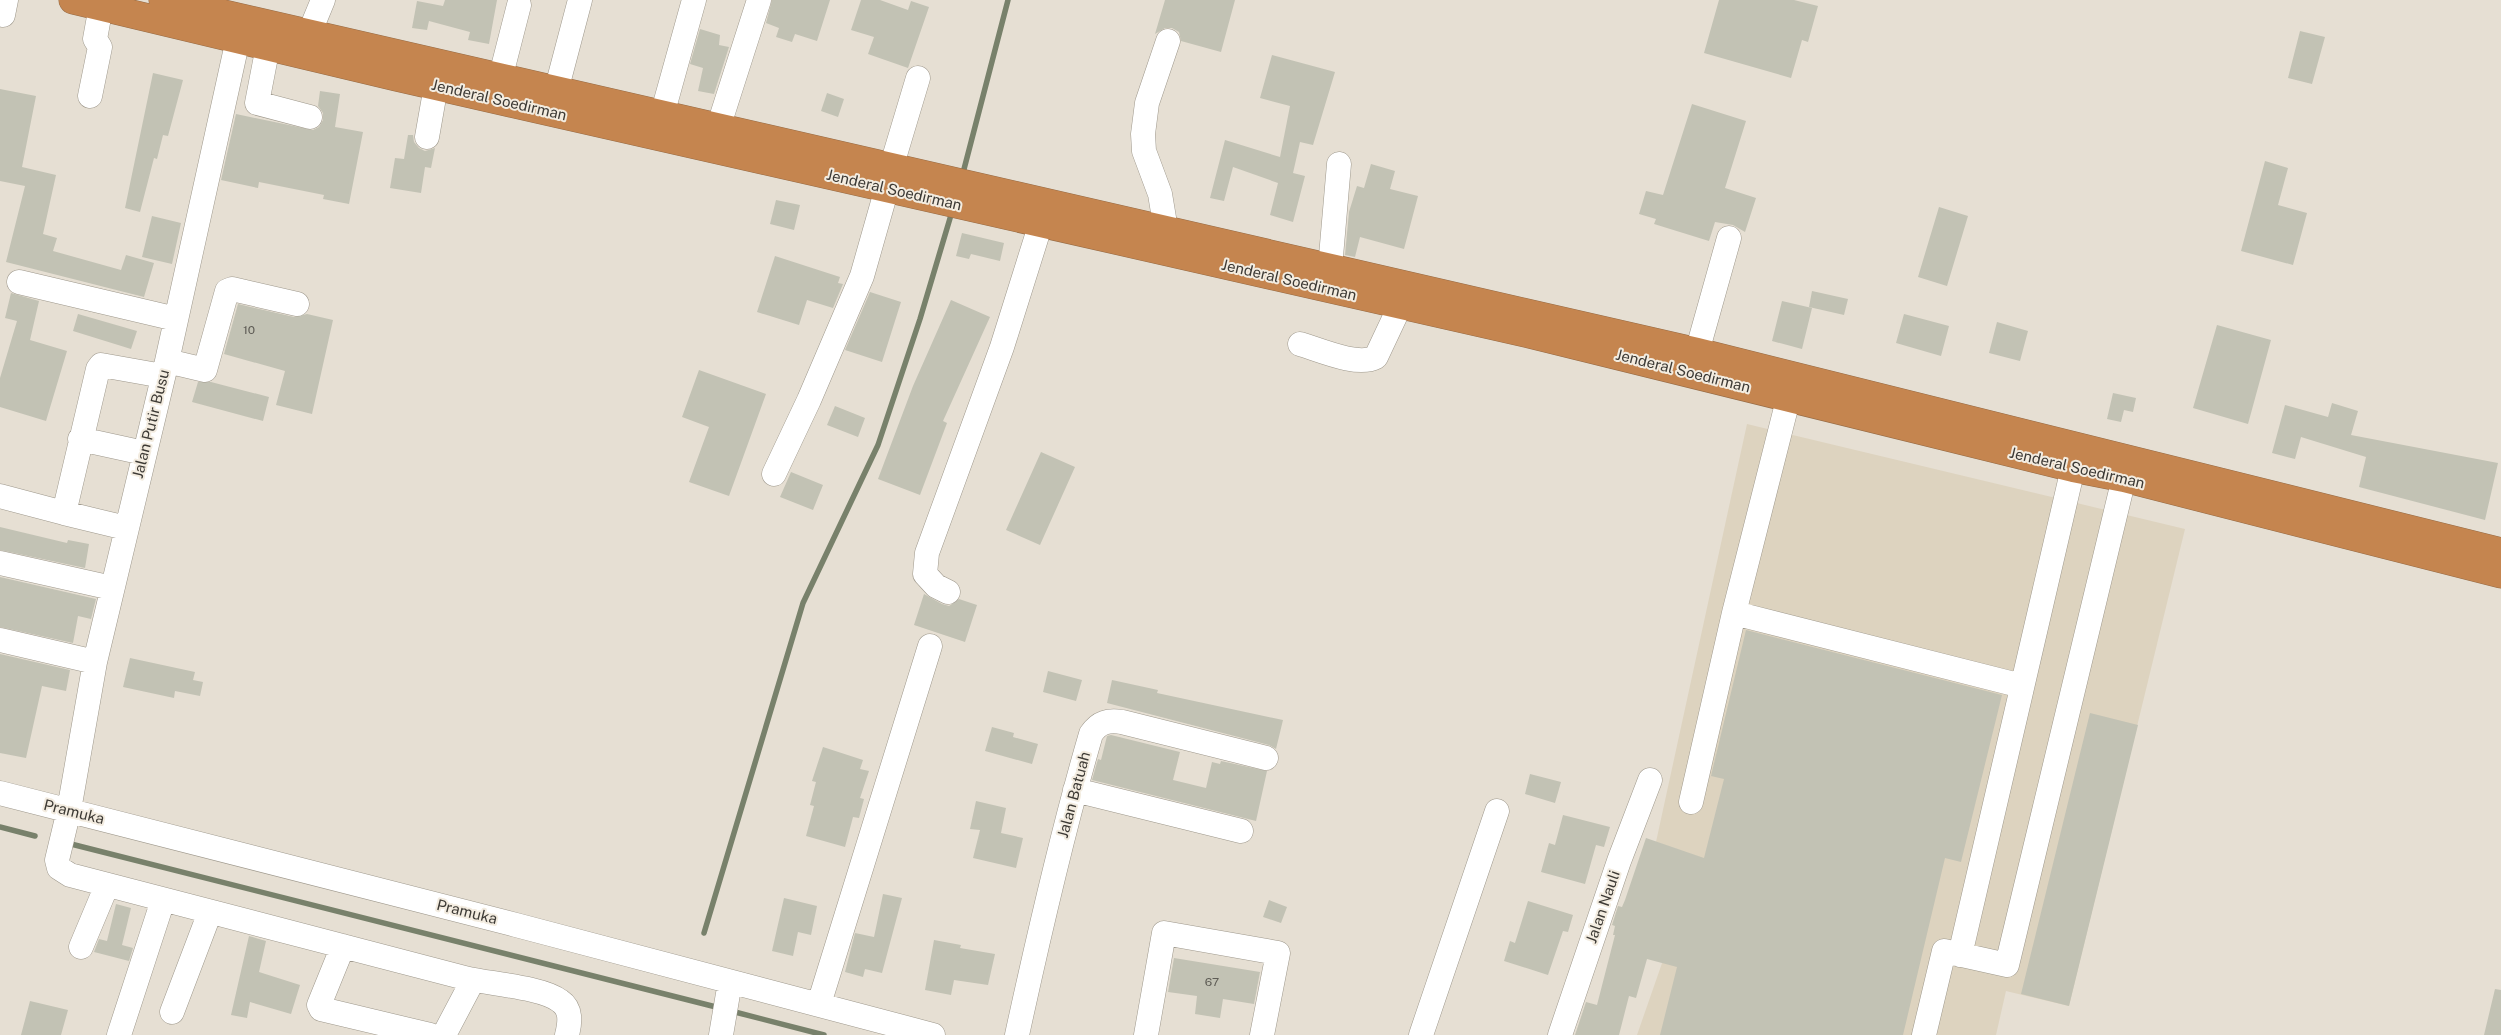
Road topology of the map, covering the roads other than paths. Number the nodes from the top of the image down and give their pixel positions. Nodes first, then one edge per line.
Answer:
1 (73, 0) edge
2 (163, 0) edge
3 (323, 0) edge
4 (580, 0) edge
5 (694, 0) edge
6 (759, 0) edge
7 (519, 5) dead end
8 (101, 6) junction
9 (309, 34) junction
10 (238, 39) junction
11 (1168, 41) dead end
12 (268, 46) junction
13 (500, 78) junction
14 (918, 78) dead end
15 (436, 86) junction
16 (556, 91) junction
17 (90, 96) dead end
18 (662, 115) junction
19 (310, 117) dead end
20 (718, 128) junction
21 (427, 137) dead end
22 (1339, 164) dead end
23 (889, 178) junction
24 (1041, 223) junction
25 (1166, 230) junction
26 (1730, 238) dead end
27 (1236, 257) junction
28 (1330, 268) junction
29 (19, 282) dead end
30 (297, 304) dead end
31 (1400, 306) junction
32 (176, 319) junction
33 (1300, 344) dead end
34 (1697, 352) junction
35 (165, 368) junction
36 (1788, 396) junction
37 (80, 439) junction
38 (144, 453) junction
39 (2073, 468) junction
40 (2126, 468) junction
41 (774, 474) dead end
42 (0, 496) edge
43 (64, 513) junction
44 (126, 528) junction
45 (2501, 552) edge
46 (0, 562) edge
47 (2501, 574) edge
48 (112, 588) junction
49 (948, 592) dead end
50 (1734, 613) junction
51 (0, 640) edge
52 (930, 646) dead end
53 (95, 662) junction
54 (2022, 686) junction
55 (1266, 758) dead end
56 (1650, 780) dead end
57 (1074, 790) junction
58 (0, 793) edge
59 (1690, 802) dead end
60 (69, 810) junction
61 (1498, 811) dead end
62 (1241, 831) dead end
63 (108, 885) junction
64 (164, 900) junction
65 (210, 912) junction
66 (343, 946) junction
67 (81, 947) dead end
68 (1960, 955) junction
69 (473, 980) junction
70 (729, 993) junction
71 (819, 1004) junction
72 (172, 1012) dead end
73 (721, 1033) edge
74 (119, 1035) edge
75 (430, 1035) edge
76 (444, 1035) edge
77 (567, 1035) edge
78 (933, 1035) edge
79 (1017, 1035) edge
80 (1146, 1035) edge
81 (1262, 1035) edge
82 (1421, 1035) edge
83 (1560, 1035) edge
84 (1924, 1035) edge

1 - 8 highway, Jenderal Soedirman
2 - 9 highway, Jenderal Soedirman
3 - 9 street
4 - 16 street
5 - 18 street
6 - 20 street
7 - 13 street
8 - 10 highway, Jenderal Soedirman
8 - 17 street
9 - 13 highway, Jenderal Soedirman
10 - 12 highway, Jenderal Soedirman
10 - 32 street, Jalan Putir Busu
11 - 25 street
12 - 15 highway, Jenderal Soedirman
12 - 19 street
13 - 16 highway, Jenderal Soedirman
14 - 23 street
15 - 21 street
15 - 23 highway, Jenderal Soedirman
16 - 18 highway, Jenderal Soedirman
18 - 20 highway, Jenderal Soedirman
20 - 23 highway, Jenderal Soedirman
22 - 28 street
23 - 24 highway, Jenderal Soedirman
23 - 25 highway, Jenderal Soedirman
23 - 41 street
24 - 27 highway, Jenderal Soedirman
24 - 49 street
25 - 27 highway, Jenderal Soedirman
26 - 34 street
27 - 28 highway, Jenderal Soedirman
27 - 31 highway, Jenderal Soedirman
28 - 34 highway, Jenderal Soedirman
29 - 32 street
30 - 35 street
31 - 33 street
31 - 36 highway, Jenderal Soedirman
32 - 35 street, Jalan Putir Busu
34 - 40 highway, Jenderal Soedirman
35 - 37 street
35 - 38 street, Jalan Putir Busu
36 - 39 highway, Jenderal Soedirman
36 - 50 street
37 - 38 street
37 - 43 street
38 - 44 street, Jalan Putir Busu
39 - 40 highway, Jenderal Soedirman
39 - 54 street
40 - 45 highway, Jenderal Soedirman
40 - 47 highway, Jenderal Soedirman
40 - 68 street
42 - 43 street
43 - 44 street
44 - 48 street, Jalan Putir Busu
46 - 48 street
48 - 53 street, Jalan Putir Busu
50 - 54 street
50 - 59 street
51 - 53 street
52 - 71 street
53 - 60 street, Jalan Putir Busu
54 - 68 street
55 - 57 street, Jalan Batuah
56 - 83 street, Jalan Nauli
57 - 62 street
57 - 79 street, Jalan Batuah
58 - 60 street, Pramuka
60 - 63 street, Jalan Putir Busu
60 - 70 street, Pramuka
61 - 82 street
63 - 64 street
63 - 67 street
64 - 65 street
64 - 74 street
65 - 66 street
65 - 72 street
66 - 69 street
66 - 75 street
68 - 84 street
69 - 76 street
69 - 77 street
70 - 71 street, Pramuka
70 - 73 street
71 - 78 street, Pramuka
80 - 81 street

